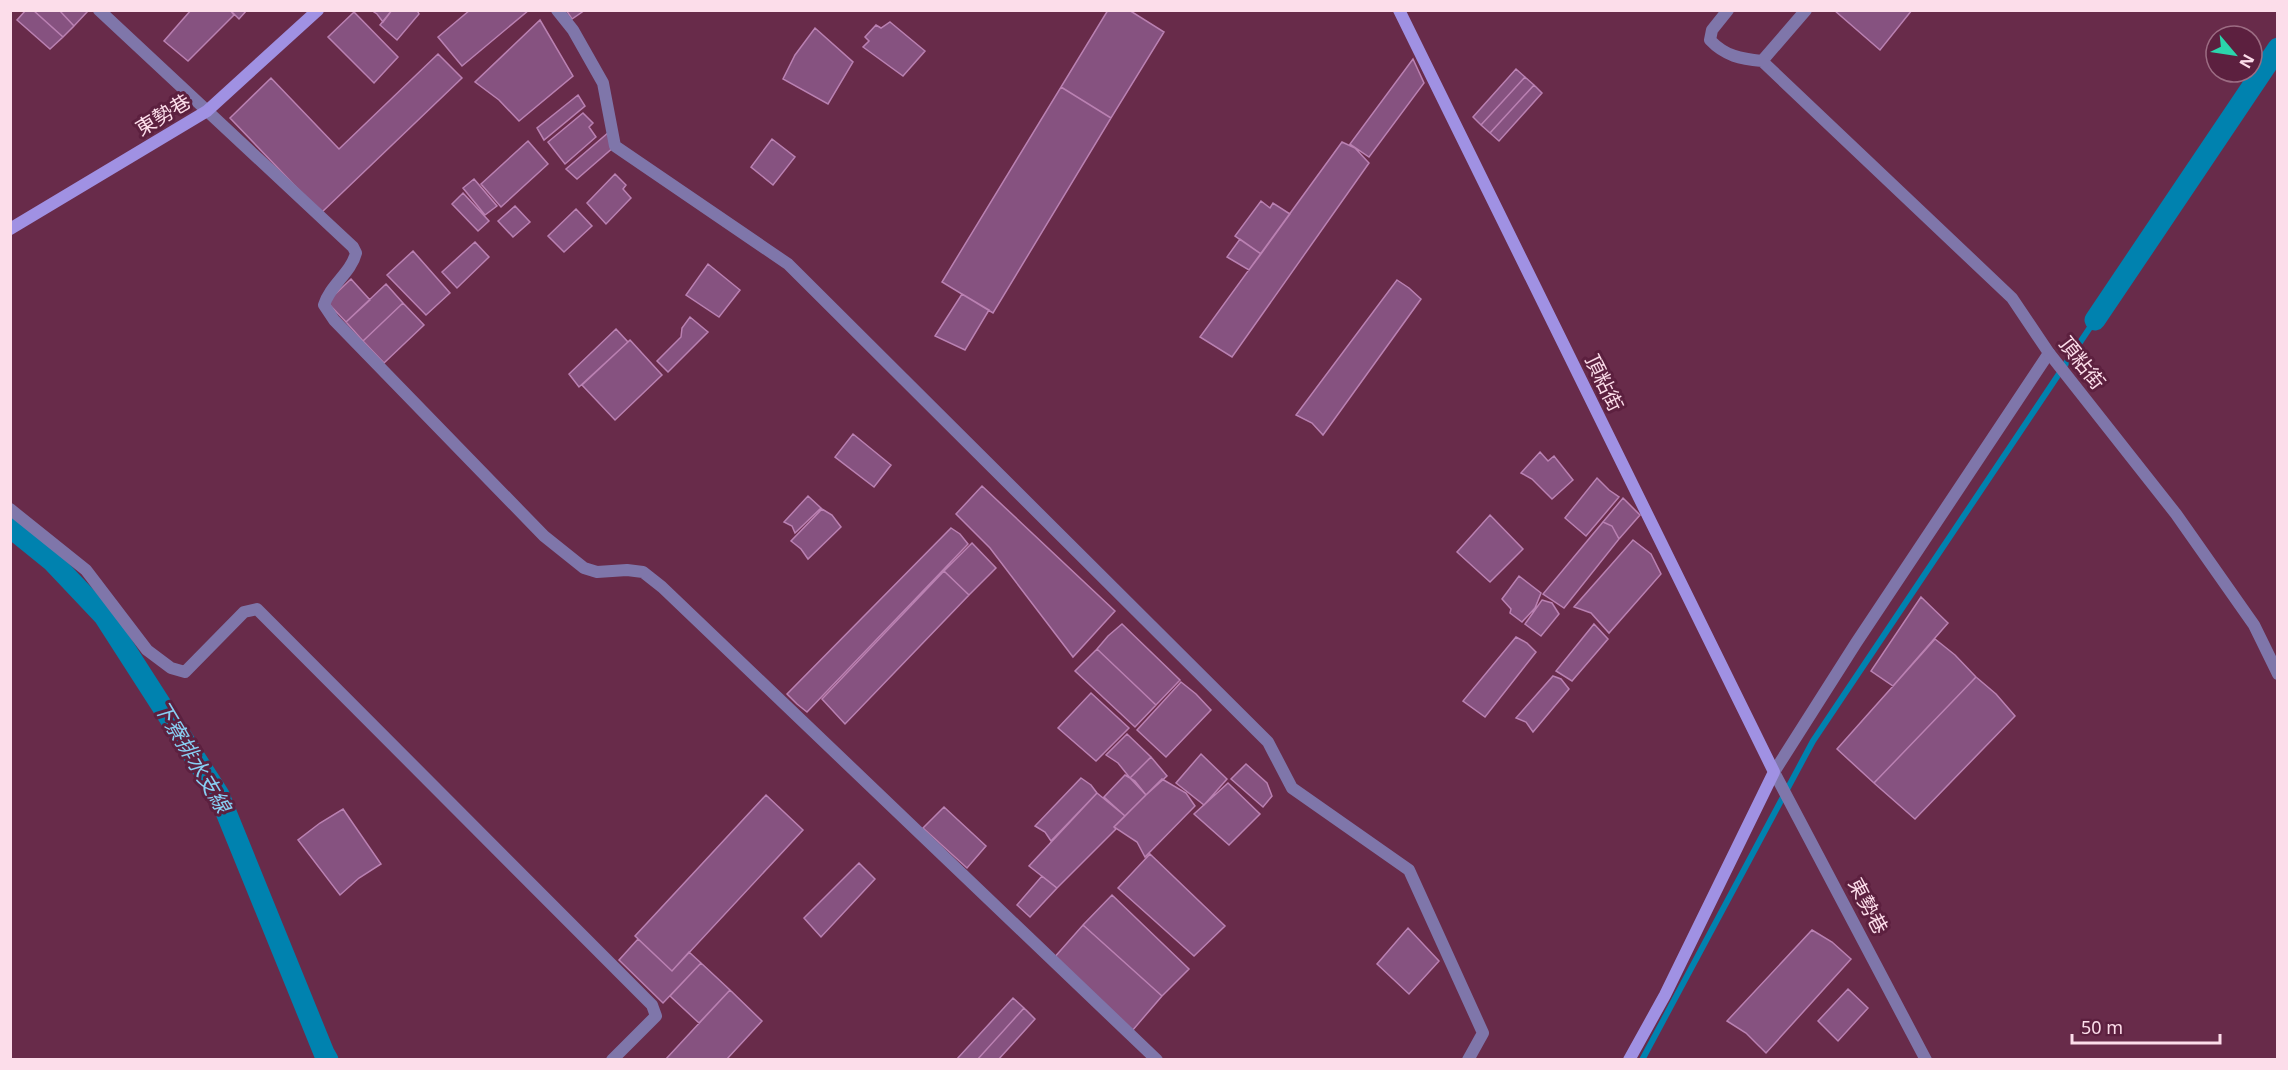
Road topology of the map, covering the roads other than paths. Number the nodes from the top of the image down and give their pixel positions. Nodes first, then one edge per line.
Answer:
1 (99, 10) edge
2 (318, 10) edge
3 (557, 10) edge
4 (1399, 10) edge
5 (1728, 10) edge
6 (1806, 10) edge
7 (1762, 61) junction
8 (207, 111) junction
9 (10, 229) edge
10 (2049, 353) junction
11 (10, 509) edge
12 (2277, 674) edge
13 (1774, 772) junction
14 (612, 1059) edge
15 (1157, 1059) edge
16 (1468, 1059) edge
17 (1629, 1059) edge
18 (1926, 1059) edge

1 - 8 street
2 - 8 street, 東勢巷
3 - 16 street
4 - 13 street, 頂粘街
5 - 7 street
6 - 7 street
7 - 10 street, 頂粘街
8 - 9 street, 東勢巷
8 - 15 street
10 - 12 street, 頂粘街
10 - 13 street
11 - 14 street
13 - 17 street
13 - 18 street, 東勢巷

